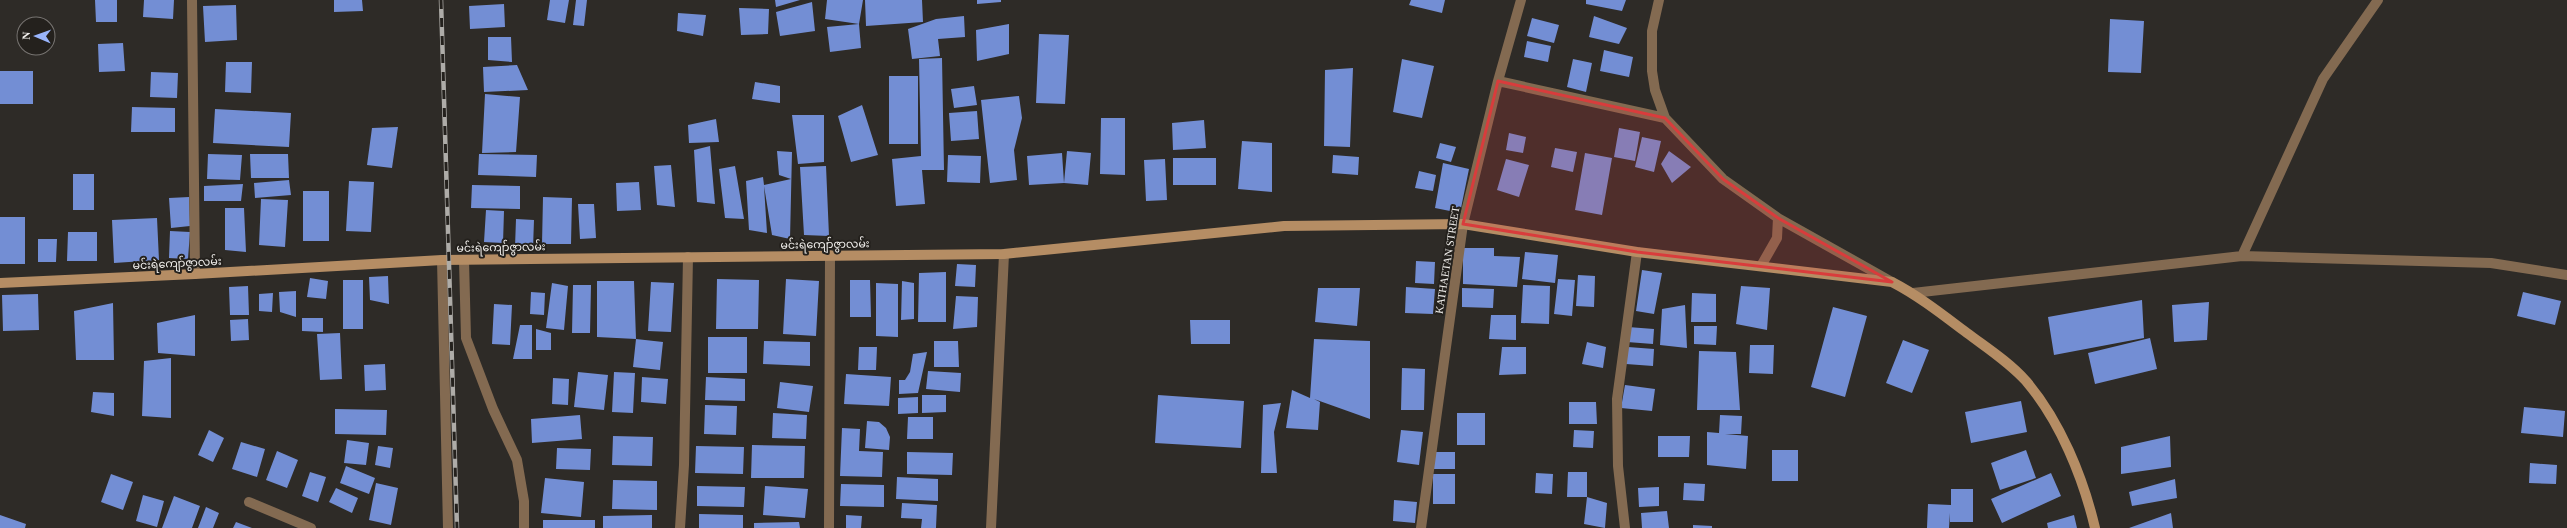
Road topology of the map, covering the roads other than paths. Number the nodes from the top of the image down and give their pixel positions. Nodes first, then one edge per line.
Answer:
1 (192, 0) edge
2 (1521, 0) edge
3 (1659, 0) edge
4 (2378, 0) edge
5 (1498, 81) junction
6 (1665, 118) junction
7 (1778, 218) junction
8 (1463, 224) junction
9 (1637, 252) junction
10 (1004, 254) junction
11 (830, 256) junction
12 (2242, 256) junction
13 (688, 257) junction
14 (442, 260) junction
15 (464, 260) junction
16 (1762, 266) junction
17 (195, 274) junction
18 (2567, 276) edge
19 (0, 282) edge
20 (1892, 282) junction
21 (1913, 293) junction
22 (248, 502) dead end
23 (311, 528) edge
24 (448, 528) edge
25 (524, 528) edge
26 (680, 528) edge
27 (829, 528) edge
28 (991, 528) edge
29 (1422, 528) edge
30 (1625, 528) edge
31 (2095, 528) edge

1 - 17 street
2 - 5 street, KATHAETAN STREET
3 - 6 street
4 - 12 street
5 - 6 street
5 - 8 street, KATHAETAN STREET
6 - 7 street
7 - 16 street
7 - 20 street
8 - 9 street, မင်းရဲကျော်ဇွာလမ်း
8 - 10 street, မင်းရဲကျော်ဇွာလမ်း
8 - 29 street, KATHAETAN STREET
9 - 16 street, မင်းရဲကျော်ဇွာလမ်း
9 - 30 street
10 - 11 street, မင်းရဲကျော်ဇွာလမ်း
10 - 28 street
11 - 13 street, မင်းရဲကျော်ဇွာလမ်း
11 - 27 street
12 - 18 street
12 - 21 street
13 - 15 street, မင်းရဲကျော်ဇွာလမ်း
13 - 26 street
14 - 15 street, မင်းရဲကျော်ဇွာလမ်း
14 - 17 street, မင်းရဲကျော်ဇွာလမ်း
14 - 24 street
15 - 25 street
16 - 20 street, မင်းရဲကျော်ဇွာလမ်း
17 - 19 street, မင်းရဲကျော်ဇွာလမ်း
20 - 21 street
21 - 31 street
22 - 23 street

